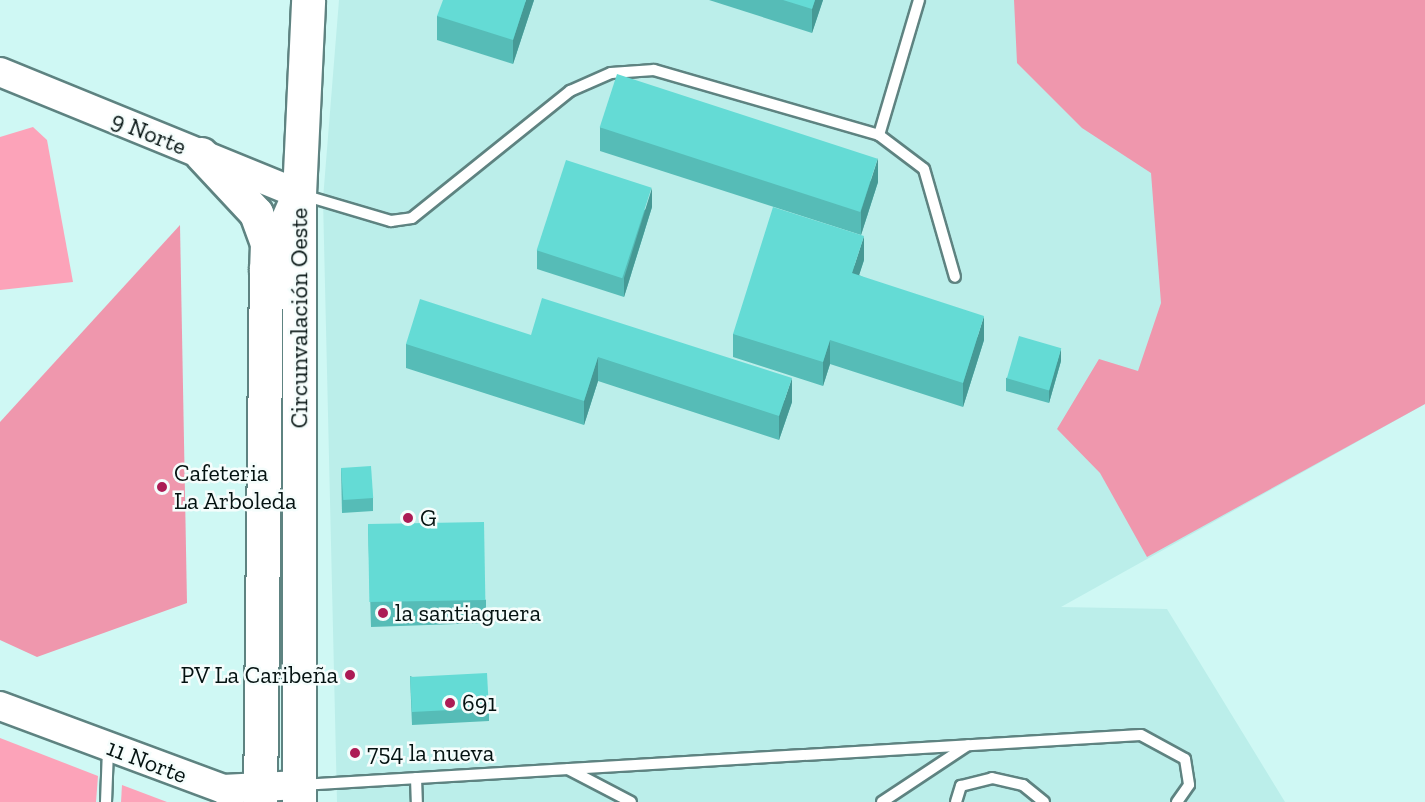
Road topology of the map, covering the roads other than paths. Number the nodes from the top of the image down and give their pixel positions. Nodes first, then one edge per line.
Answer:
1 (308, 0) edge
2 (919, 0) edge
3 (0, 72) edge
4 (879, 135) junction
5 (201, 154) junction
6 (299, 194) junction
7 (266, 269) junction
8 (955, 277) dead end
9 (0, 706) edge
10 (968, 745) junction
11 (108, 746) junction
12 (567, 769) junction
13 (416, 778) junction
14 (299, 793) edge
15 (259, 795) edge
16 (105, 802) edge
17 (417, 802) edge
18 (631, 802) edge
19 (882, 802) edge
20 (956, 802) edge
21 (1044, 802) edge
22 (1177, 802) edge

1 - 6 main road, Circunvalación Oeste
2 - 4 lane
3 - 5 main road, 9 Norte
4 - 6 lane
4 - 8 lane
5 - 6 main road, 9 Norte
5 - 7 main road
6 - 7 main road, Circunvalación Oeste
6 - 14 main road, Circunvalación Oeste
7 - 15 main road, Circunvalación Oeste
9 - 11 main road, 11 Norte
10 - 12 lane
10 - 19 lane
10 - 22 lane
11 - 15 main road, 11 Norte
11 - 16 lane
12 - 13 lane
12 - 18 lane
13 - 14 lane
13 - 17 lane
14 - 15 main road, 11 Norte
20 - 21 lane

